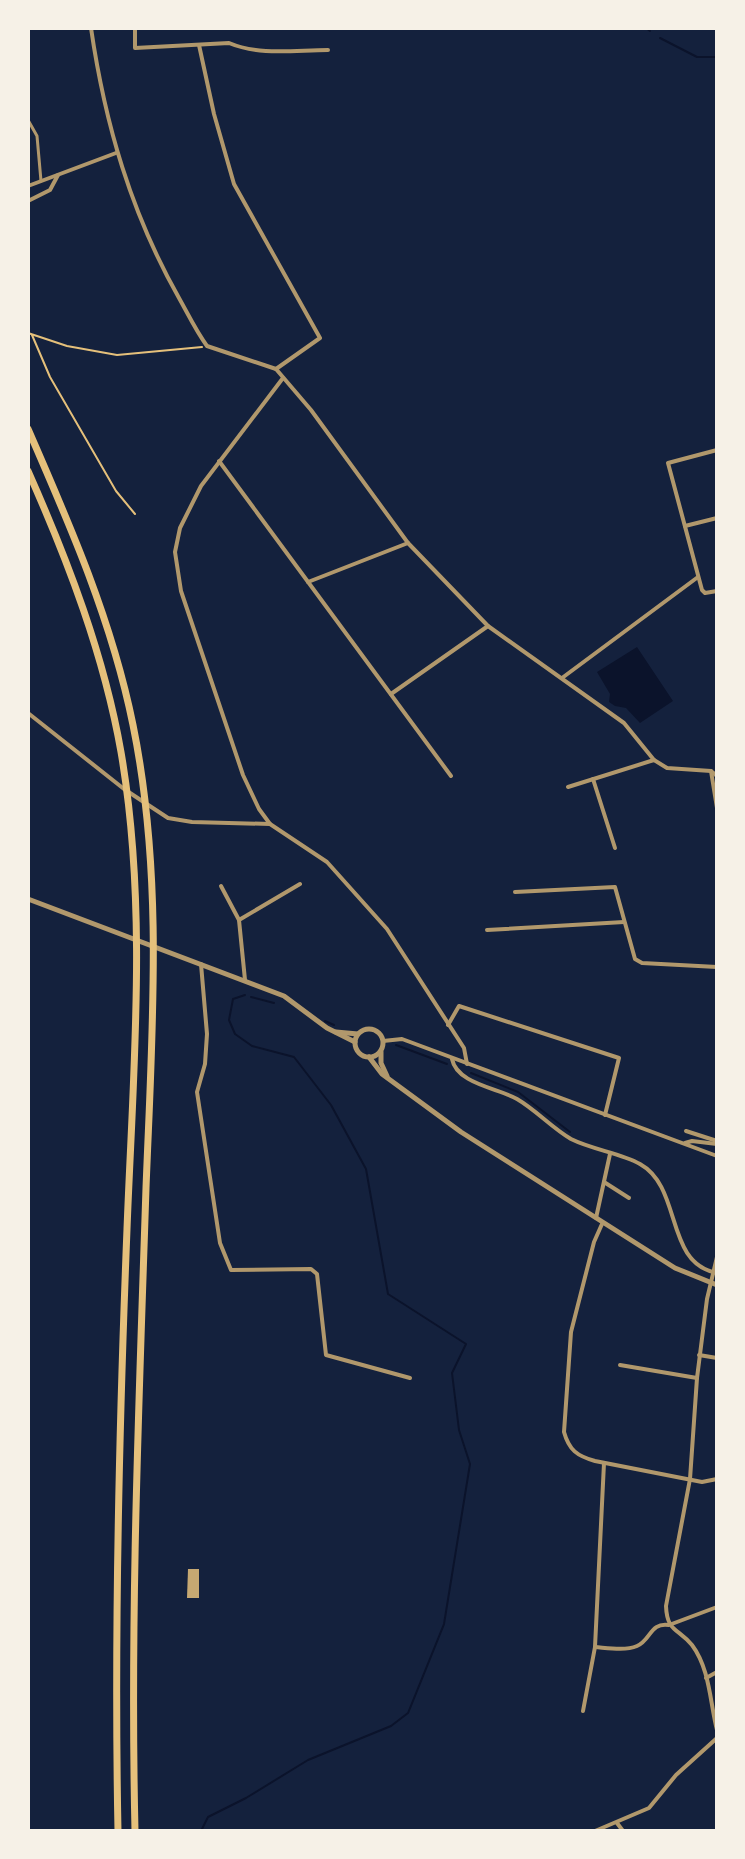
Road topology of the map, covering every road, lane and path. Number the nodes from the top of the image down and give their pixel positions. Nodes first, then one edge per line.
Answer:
1 (91, 28) edge
2 (135, 28) edge
3 (199, 45) junction
4 (328, 50) dead end
5 (28, 120) edge
6 (116, 153) junction
7 (58, 175) junction
8 (41, 181) junction
9 (28, 186) edge
10 (28, 201) edge
11 (30, 334) edge
12 (207, 346) junction
13 (276, 369) junction
14 (283, 378) junction
15 (28, 429) edge
16 (717, 450) edge
17 (219, 461) junction
18 (28, 471) edge
19 (135, 514) dead end
20 (717, 518) edge
21 (685, 526) junction
22 (408, 543) junction
23 (698, 577) junction
24 (308, 582) junction
25 (717, 591) edge
26 (488, 626) junction
27 (562, 679) junction
28 (391, 694) junction
29 (28, 713) edge
30 (654, 760) junction
31 (714, 771) edge
32 (451, 776) dead end
33 (717, 776) edge
34 (593, 779) junction
35 (568, 787) dead end
36 (717, 808) edge
37 (270, 824) junction
38 (615, 848) dead end
39 (300, 884) dead end
40 (221, 886) dead end
41 (515, 892) dead end
42 (28, 899) edge
43 (239, 920) junction
44 (624, 922) junction
45 (487, 930) dead end
46 (201, 964) junction
47 (717, 967) edge
48 (245, 980) junction
49 (448, 1025) junction
50 (335, 1032) junction
51 (358, 1034) junction
52 (383, 1041) junction
53 (355, 1042) junction
54 (381, 1050) junction
55 (369, 1057) junction
56 (452, 1059) junction
57 (467, 1064) junction
58 (387, 1077) junction
59 (605, 1115) junction
60 (686, 1131) dead end
61 (717, 1143) edge
62 (684, 1144) junction
63 (610, 1154) junction
64 (717, 1156) edge
65 (604, 1182) junction
66 (629, 1198) dead end
67 (596, 1220) junction
68 (602, 1224) junction
69 (717, 1257) edge
70 (715, 1274) edge
71 (717, 1285) edge
72 (699, 1355) junction
73 (717, 1358) edge
74 (620, 1365) dead end
75 (410, 1378) dead end
76 (697, 1378) junction
77 (604, 1463) junction
78 (690, 1479) junction
79 (717, 1479) edge
80 (717, 1607) edge
81 (669, 1625) junction
82 (595, 1647) junction
83 (717, 1672) edge
84 (706, 1678) junction
85 (583, 1711) dead end
86 (717, 1730) edge
87 (717, 1738) edge
88 (617, 1823) junction
89 (118, 1831) edge
90 (135, 1831) edge
91 (595, 1831) edge
92 (623, 1831) edge

1 - 6 street
2 - 3 street
3 - 4 street
3 - 13 street
5 - 8 street
6 - 7 street
6 - 12 street
7 - 8 street
7 - 10 street
8 - 9 street
11 - 12 path
11 - 19 path
12 - 13 street
13 - 14 street
14 - 17 street
14 - 22 street
15 - 90 highway
16 - 21 street
17 - 24 street
17 - 37 street
18 - 89 highway
20 - 21 street
21 - 23 street
22 - 24 street
22 - 26 street
23 - 25 street
23 - 27 street
24 - 28 street
26 - 27 street
26 - 28 street
27 - 30 street
28 - 32 street
29 - 37 street
30 - 31 street
30 - 34 street
31 - 33 street
31 - 36 street
34 - 35 street
34 - 38 street
37 - 49 street
39 - 43 street
40 - 43 street
41 - 44 street
42 - 46 street
43 - 48 street
44 - 45 street
44 - 47 street
46 - 48 street
46 - 75 street
48 - 50 street
49 - 57 street
49 - 59 street
50 - 51 street
50 - 53 street
51 - 52 street
51 - 53 street
52 - 54 street
52 - 56 street
53 - 55 street
54 - 55 street
54 - 58 street
55 - 58 street
56 - 57 street
56 - 63 street
57 - 59 street
58 - 67 street
59 - 62 street
60 - 61 street
61 - 62 street
62 - 64 street
63 - 65 street
63 - 70 street
65 - 66 street
65 - 67 street
67 - 68 street
68 - 71 street
68 - 77 street
69 - 70 street
70 - 72 street
72 - 73 street
72 - 76 street
74 - 76 street
76 - 78 street
77 - 78 street
77 - 82 street
78 - 79 street
78 - 81 street
80 - 81 street
81 - 82 street
81 - 84 street
82 - 85 street
83 - 84 street
84 - 86 street
87 - 88 street
88 - 91 street
88 - 92 street

